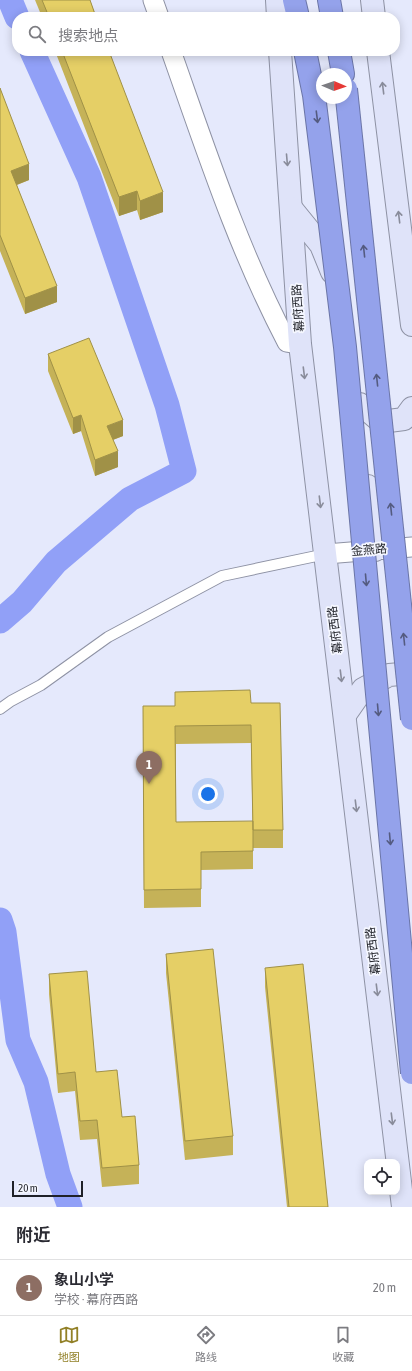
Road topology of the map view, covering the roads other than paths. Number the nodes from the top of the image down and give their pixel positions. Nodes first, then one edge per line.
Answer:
1 (153, 0) edge
2 (277, 0) edge
3 (294, 0) edge
4 (328, 0) edge
5 (372, 0) edge
6 (157, 12) edge
7 (278, 12) edge
8 (297, 12) edge
9 (331, 12) edge
10 (373, 12) edge
11 (173, 56) edge
12 (280, 56) edge
13 (306, 56) edge
14 (340, 56) edge
15 (379, 56) edge
16 (342, 68) edge
17 (348, 104) edge
18 (291, 208) junction
19 (412, 325) edge
20 (300, 344) junction
21 (360, 404) junction
22 (412, 408) edge
23 (412, 547) edge
24 (375, 550) junction
25 (326, 554) junction
26 (412, 673) edge
27 (0, 710) edge
28 (345, 715) junction
29 (412, 719) edge
30 (412, 1073) edge
31 (403, 1207) edge

1 - 6 street
2 - 7 main road
3 - 8 highway
4 - 9 highway
5 - 10 main road
11 - 20 street
12 -> 18 main road, 幕府西路
13 -> 30 highway, bridge
14 - 16 highway
19 -> 15 main road
29 -> 17 highway, bridge
18 - 20 main road, 幕府西路
18 - 21 main road
20 -> 25 main road, 幕府西路
21 - 22 main road
21 - 24 main road
23 - 24 street, 金燕路
24 - 25 street, 金燕路
25 - 27 lane
25 -> 28 main road, 幕府西路
26 - 28 main road
28 -> 31 main road, 幕府西路

